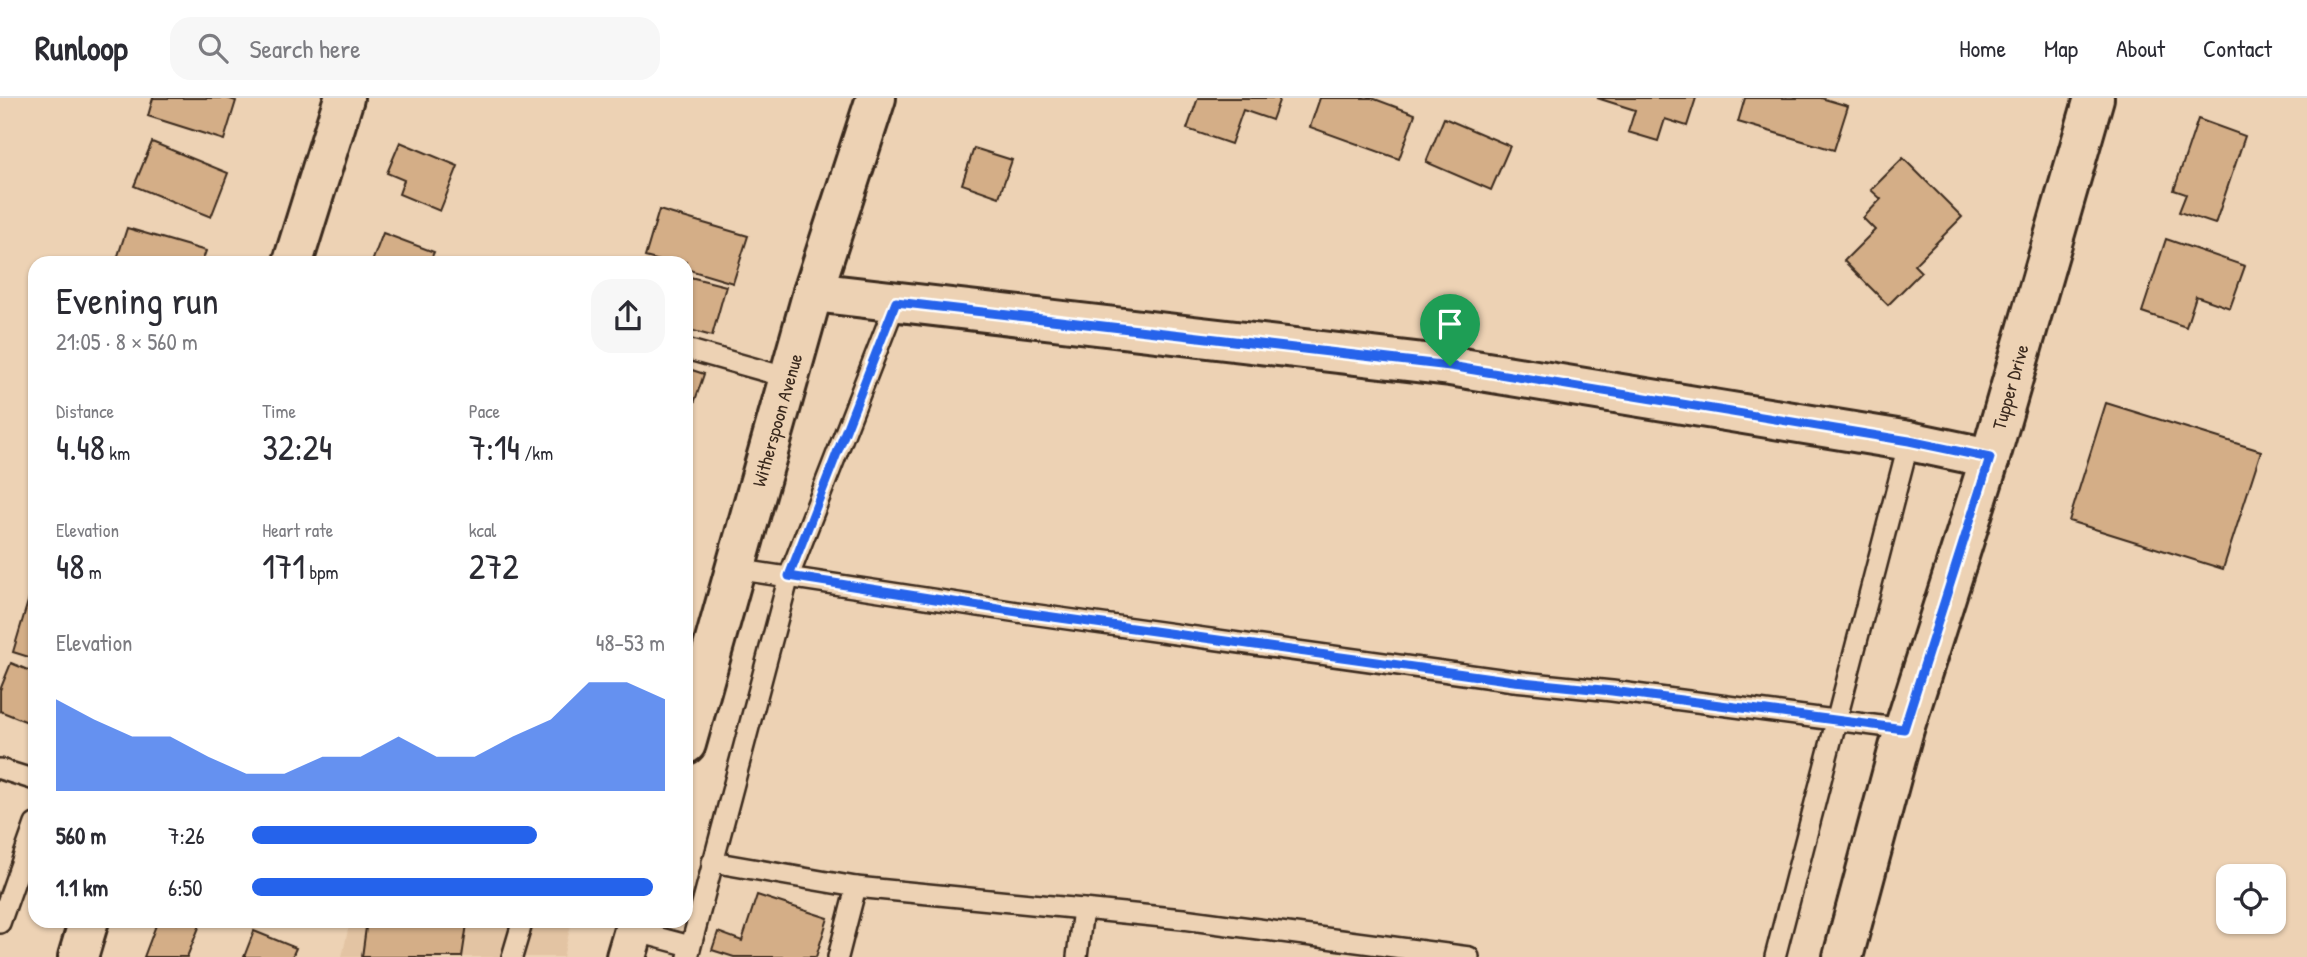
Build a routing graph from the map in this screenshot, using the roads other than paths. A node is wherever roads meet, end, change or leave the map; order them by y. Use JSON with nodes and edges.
{"nodes":[{"id":1,"x":344,"y":98,"type":"edge"},
{"id":2,"x":876,"y":98,"type":"edge"},
{"id":3,"x":2094,"y":98,"type":"edge"},
{"id":4,"x":295,"y":256,"type":"edge"},
{"id":5,"x":813,"y":292,"type":"junction"},
{"id":6,"x":896,"y":302,"type":"junction"},
{"id":7,"x":693,"y":351,"type":"edge"},
{"id":8,"x":789,"y":379,"type":"junction"},
{"id":9,"x":1909,"y":441,"type":"junction"},
{"id":10,"x":1990,"y":458,"type":"junction"},
{"id":11,"x":735,"y":569,"type":"junction"},
{"id":12,"x":789,"y":576,"type":"junction"},
{"id":13,"x":698,"y":657,"type":"edge"},
{"id":14,"x":693,"y":693,"type":"edge"},
{"id":15,"x":1837,"y":721,"type":"junction"},
{"id":16,"x":1904,"y":729,"type":"junction"},
{"id":17,"x":0,"y":769,"type":"edge"},
{"id":18,"x":28,"y":778,"type":"edge"},
{"id":19,"x":712,"y":862,"type":"junction"},
{"id":20,"x":27,"y":874,"type":"edge"},
{"id":21,"x":856,"y":887,"type":"junction"},
{"id":22,"x":1083,"y":909,"type":"junction"},
{"id":23,"x":0,"y":923,"type":"edge"},
{"id":24,"x":87,"y":928,"type":"edge"},
{"id":25,"x":521,"y":928,"type":"edge"},
{"id":26,"x":632,"y":936,"type":"edge"},
{"id":27,"x":1369,"y":950,"type":"edge"},
{"id":28,"x":689,"y":952,"type":"edge"},
{"id":29,"x":78,"y":957,"type":"edge"},
{"id":30,"x":512,"y":957,"type":"edge"},
{"id":31,"x":838,"y":957,"type":"edge"},
{"id":32,"x":1077,"y":957,"type":"edge"},
{"id":33,"x":1469,"y":957,"type":"edge"},
{"id":34,"x":1775,"y":957,"type":"edge"},
{"id":35,"x":1843,"y":957,"type":"edge"}],
"edges":[{"from":1,"to":4,"type":"street"},
{"from":2,"to":5,"type":"street","name":"Witherspoon Avenue"},
{"from":3,"to":10,"type":"street","name":"Tupper Drive"},
{"from":5,"to":6,"type":"street"},
{"from":5,"to":8,"type":"street","name":"Witherspoon Avenue"},
{"from":6,"to":9,"type":"street"},
{"from":6,"to":12,"type":"lane"},
{"from":7,"to":8,"type":"lane"},
{"from":8,"to":11,"type":"street","name":"Witherspoon Avenue"},
{"from":9,"to":10,"type":"street"},
{"from":9,"to":15,"type":"lane"},
{"from":10,"to":16,"type":"street","name":"Tupper Drive"},
{"from":11,"to":12,"type":"lane"},
{"from":11,"to":13,"type":"street","name":"Witherspoon Avenue"},
{"from":12,"to":15,"type":"lane"},
{"from":12,"to":19,"type":"lane"},
{"from":13,"to":14,"type":"street","name":"Witherspoon Avenue"},
{"from":15,"to":16,"type":"lane"},
{"from":15,"to":34,"type":"lane"},
{"from":16,"to":35,"type":"street","name":"Tupper Drive"},
{"from":17,"to":18,"type":"lane"},
{"from":19,"to":21,"type":"lane"},
{"from":19,"to":28,"type":"lane"},
{"from":20,"to":23,"type":"lane"},
{"from":21,"to":22,"type":"lane"},
{"from":21,"to":31,"type":"lane"},
{"from":22,"to":27,"type":"lane"},
{"from":22,"to":32,"type":"lane"},
{"from":24,"to":29,"type":"street"},
{"from":25,"to":30,"type":"lane"},
{"from":26,"to":28,"type":"lane"},
{"from":27,"to":33,"type":"lane"}]}
